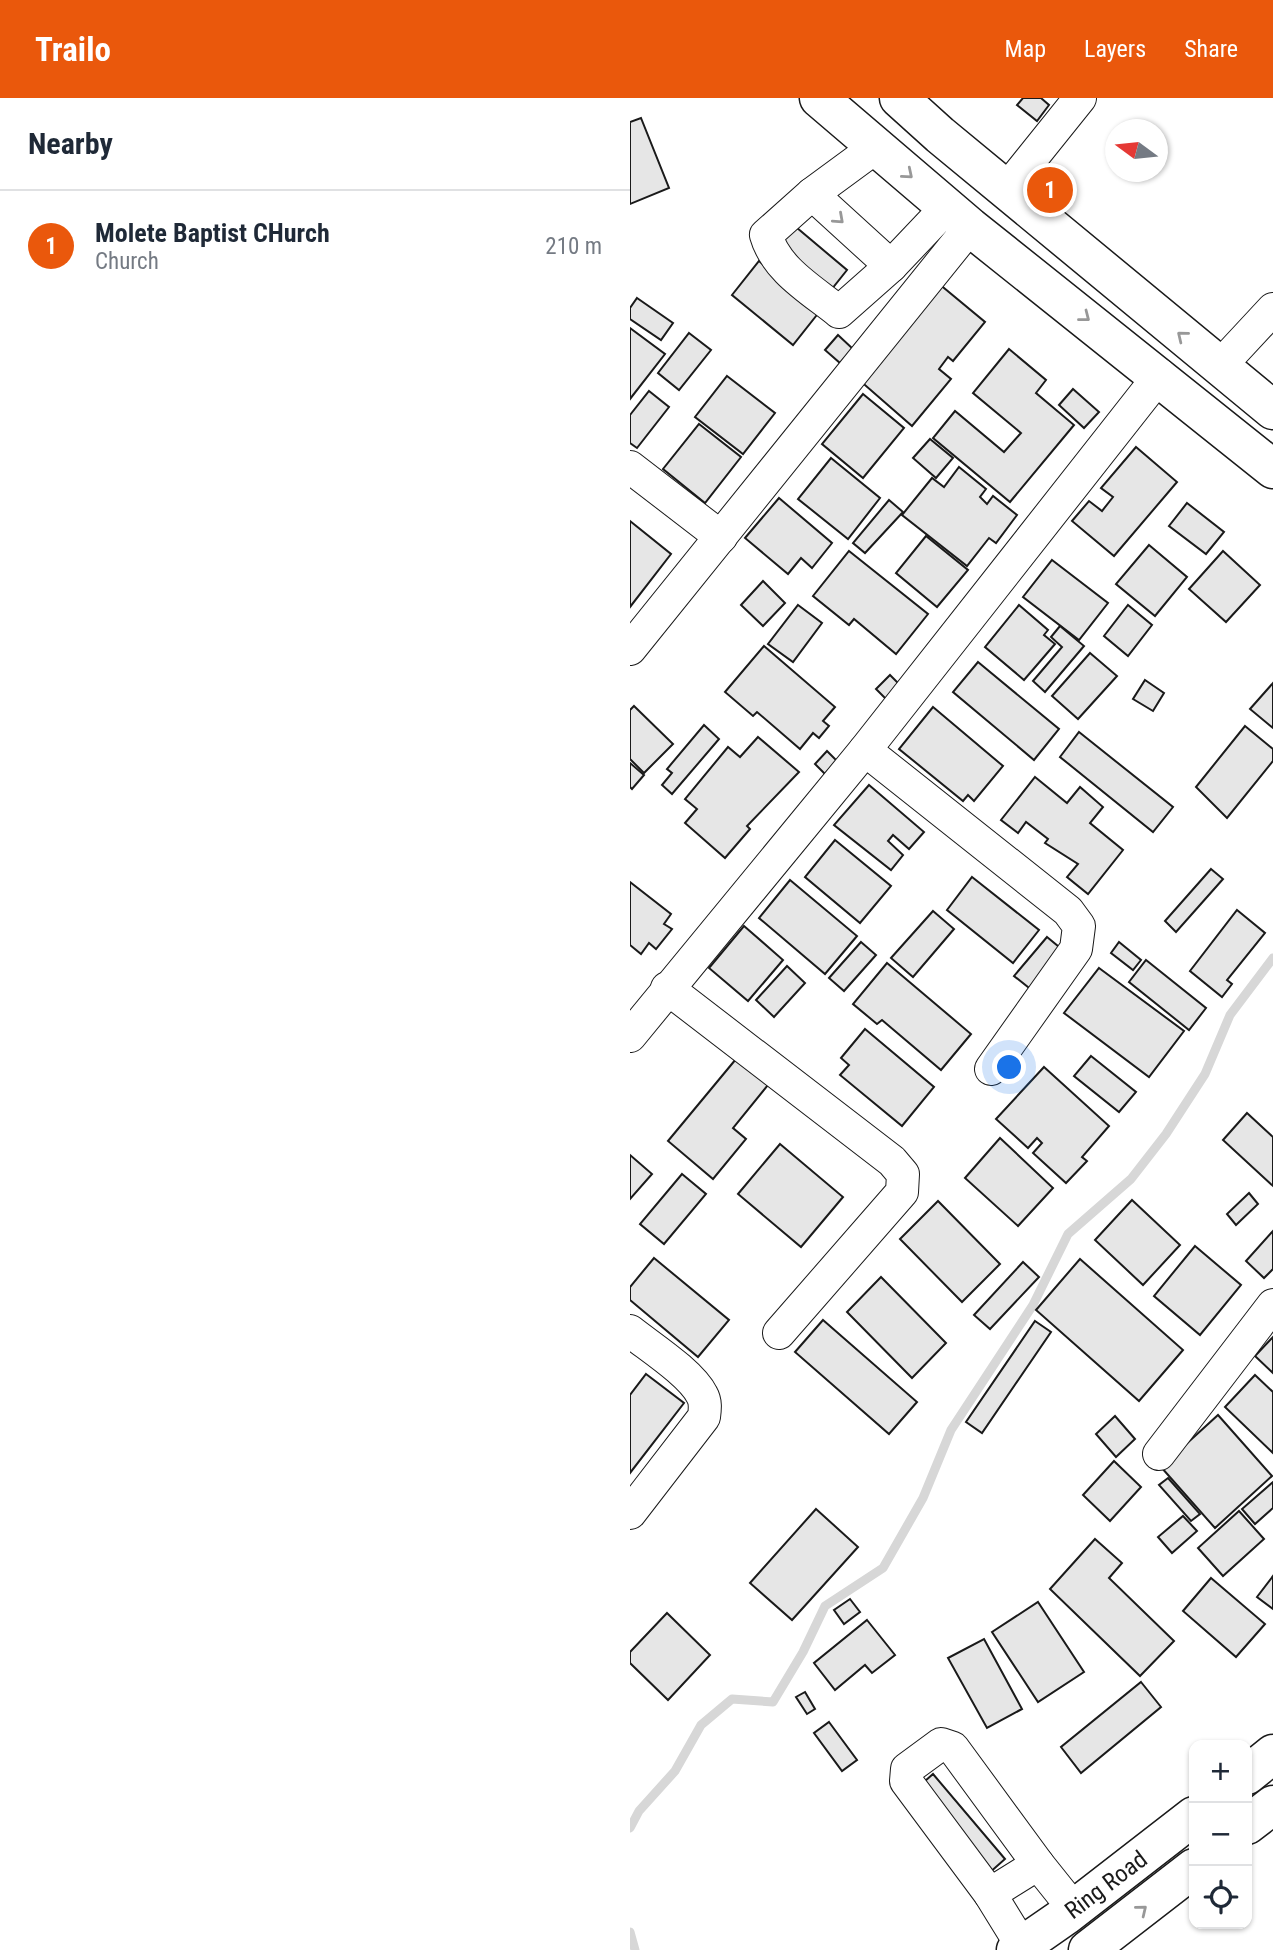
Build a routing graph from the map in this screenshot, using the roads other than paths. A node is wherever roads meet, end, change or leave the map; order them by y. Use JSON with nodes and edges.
{"nodes":[{"id":1,"x":819,"y":98,"type":"edge"},
{"id":2,"x":899,"y":98,"type":"edge"},
{"id":3,"x":1080,"y":98,"type":"edge"},
{"id":4,"x":876,"y":147,"type":"junction"},
{"id":5,"x":1007,"y":189,"type":"junction"},
{"id":6,"x":811,"y":194,"type":"junction"},
{"id":7,"x":959,"y":217,"type":"junction"},
{"id":8,"x":891,"y":267,"type":"junction"},
{"id":9,"x":1273,"y":309,"type":"edge"},
{"id":10,"x":1220,"y":366,"type":"junction"},
{"id":11,"x":1160,"y":375,"type":"junction"},
{"id":12,"x":1273,"y":410,"type":"edge"},
{"id":13,"x":630,"y":467,"type":"edge"},
{"id":14,"x":1273,"y":469,"type":"edge"},
{"id":15,"x":721,"y":537,"type":"junction"},
{"id":16,"x":630,"y":649,"type":"edge"},
{"id":17,"x":865,"y":750,"type":"junction"},
{"id":18,"x":667,"y":988,"type":"junction"},
{"id":19,"x":630,"y":1036,"type":"edge"},
{"id":20,"x":991,"y":1069,"type":"dead end"},
{"id":21,"x":1273,"y":1305,"type":"edge"},
{"id":22,"x":630,"y":1331,"type":"edge"},
{"id":23,"x":779,"y":1333,"type":"dead end"},
{"id":24,"x":1159,"y":1454,"type":"dead end"},
{"id":25,"x":630,"y":1513,"type":"edge"},
{"id":26,"x":1273,"y":1754,"type":"edge"},
{"id":27,"x":1252,"y":1771,"type":"edge"},
{"id":28,"x":1273,"y":1805,"type":"edge"},
{"id":29,"x":1189,"y":1820,"type":"edge"},
{"id":30,"x":1252,"y":1821,"type":"edge"},
{"id":31,"x":1038,"y":1864,"type":"junction"},
{"id":32,"x":1189,"y":1872,"type":"edge"},
{"id":33,"x":990,"y":1895,"type":"junction"},
{"id":34,"x":1074,"y":1909,"type":"junction"},
{"id":35,"x":1019,"y":1948,"type":"edge"},
{"id":36,"x":1088,"y":1950,"type":"edge"}],
"edges":[{"from":1,"to":4,"type":"main road"},
{"from":2,"to":5,"type":"main road"},
{"from":3,"to":5,"type":"street"},
{"from":4,"to":6,"type":"street"},
{"from":4,"to":7,"type":"main road","one_way":true},
{"from":10,"to":5,"type":"main road","one_way":true},
{"from":6,"to":8,"type":"street","one_way":true},
{"from":6,"to":8,"type":"street"},
{"from":7,"to":8,"type":"street"},
{"from":7,"to":11,"type":"main road","one_way":true},
{"from":7,"to":15,"type":"street"},
{"from":9,"to":10,"type":"street"},
{"from":10,"to":12,"type":"main road"},
{"from":11,"to":14,"type":"main road"},
{"from":11,"to":17,"type":"street"},
{"from":13,"to":15,"type":"street"},
{"from":15,"to":16,"type":"street"},
{"from":17,"to":18,"type":"street"},
{"from":17,"to":20,"type":"street"},
{"from":18,"to":19,"type":"street"},
{"from":18,"to":23,"type":"street"},
{"from":21,"to":24,"type":"street"},
{"from":22,"to":25,"type":"street"},
{"from":26,"to":27,"type":"main road"},
{"from":28,"to":30,"type":"main road"},
{"from":29,"to":34,"type":"main road","name":"Ring Road"},
{"from":31,"to":33,"type":"street"},
{"from":31,"to":33,"type":"street"},
{"from":31,"to":34,"type":"street"},
{"from":36,"to":32,"type":"main road","name":"Ring Road","one_way":true},
{"from":33,"to":35,"type":"street"},
{"from":34,"to":35,"type":"main road","name":"Ring Road"}]}
